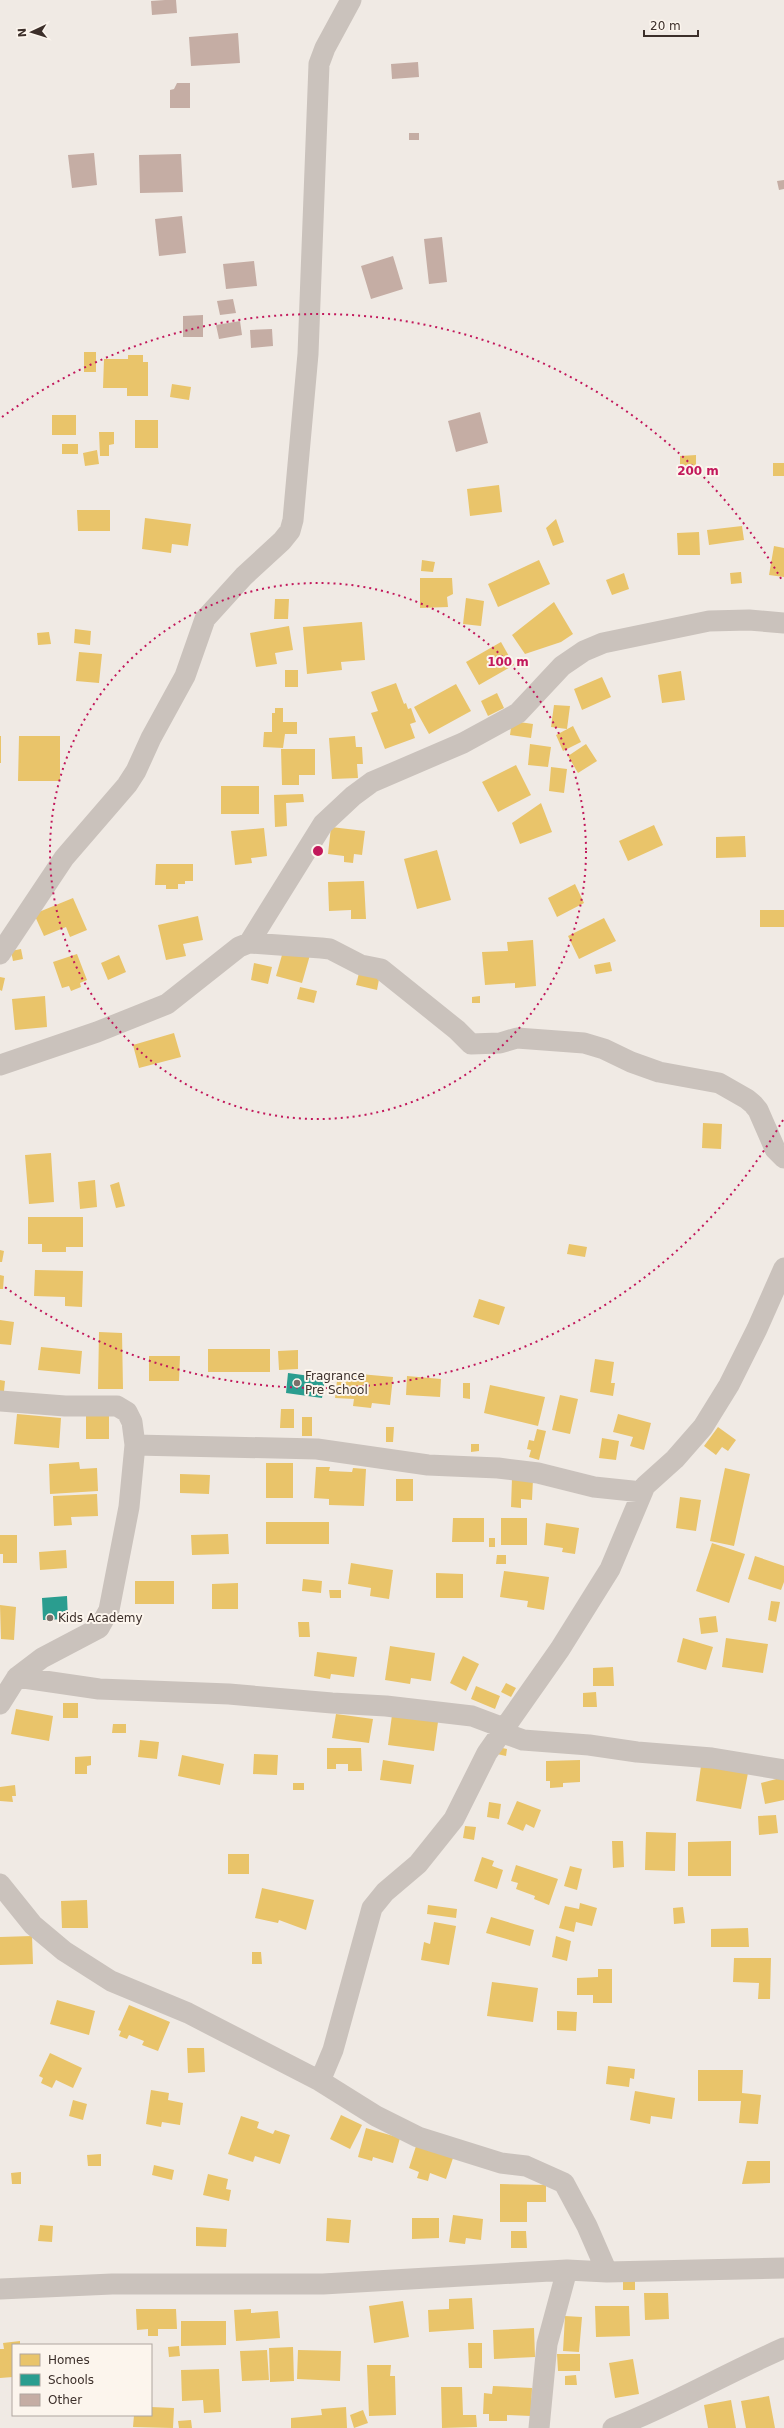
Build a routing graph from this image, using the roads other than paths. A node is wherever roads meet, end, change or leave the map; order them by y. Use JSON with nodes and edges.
{"nodes":[{"id":1,"x":351,"y":0,"type":"edge"},
{"id":2,"x":784,"y":623,"type":"edge"},
{"id":3,"x":249,"y":943,"type":"junction"},
{"id":4,"x":0,"y":954,"type":"edge"},
{"id":5,"x":0,"y":1065,"type":"edge"},
{"id":6,"x":784,"y":1158,"type":"edge"},
{"id":7,"x":784,"y":1268,"type":"edge"},
{"id":8,"x":0,"y":1401,"type":"edge"},
{"id":9,"x":135,"y":1444,"type":"junction"},
{"id":10,"x":642,"y":1492,"type":"junction"},
{"id":11,"x":17,"y":1677,"type":"junction"},
{"id":12,"x":0,"y":1704,"type":"edge"},
{"id":13,"x":504,"y":1728,"type":"junction"},
{"id":14,"x":784,"y":1770,"type":"edge"},
{"id":15,"x":0,"y":1884,"type":"edge"},
{"id":16,"x":320,"y":2081,"type":"junction"},
{"id":17,"x":784,"y":2268,"type":"edge"},
{"id":18,"x":567,"y":2270,"type":"junction"},
{"id":19,"x":607,"y":2272,"type":"junction"},
{"id":20,"x":0,"y":2289,"type":"edge"},
{"id":21,"x":784,"y":2348,"type":"edge"},
{"id":22,"x":539,"y":2428,"type":"edge"},
{"id":23,"x":612,"y":2428,"type":"edge"}],
"edges":[{"from":1,"to":4,"type":"street"},
{"from":2,"to":3,"type":"street"},
{"from":3,"to":5,"type":"street"},
{"from":3,"to":6,"type":"street"},
{"from":7,"to":10,"type":"street"},
{"from":8,"to":9,"type":"street"},
{"from":9,"to":10,"type":"street"},
{"from":9,"to":11,"type":"street"},
{"from":10,"to":13,"type":"street"},
{"from":11,"to":12,"type":"street"},
{"from":11,"to":13,"type":"street"},
{"from":13,"to":14,"type":"street"},
{"from":13,"to":16,"type":"street"},
{"from":15,"to":16,"type":"street"},
{"from":16,"to":19,"type":"street"},
{"from":17,"to":19,"type":"street"},
{"from":18,"to":19,"type":"street"},
{"from":18,"to":20,"type":"street"},
{"from":18,"to":22,"type":"street"},
{"from":21,"to":23,"type":"street"}]}
